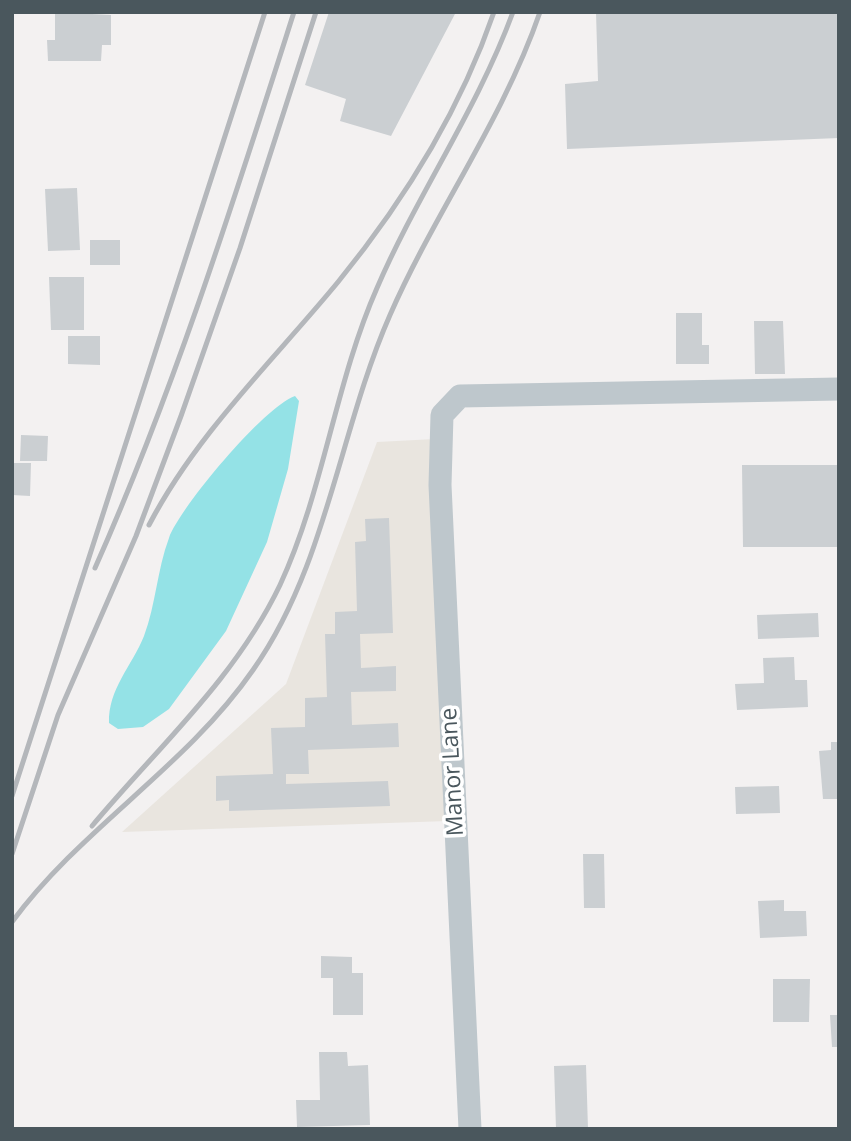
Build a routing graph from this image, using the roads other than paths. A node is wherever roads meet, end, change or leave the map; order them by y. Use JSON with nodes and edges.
{"nodes":[{"id":1,"x":839,"y":388,"type":"edge"},
{"id":2,"x":470,"y":1129,"type":"edge"}],
"edges":[{"from":1,"to":2,"type":"street","name":"Manor Lane"}]}
